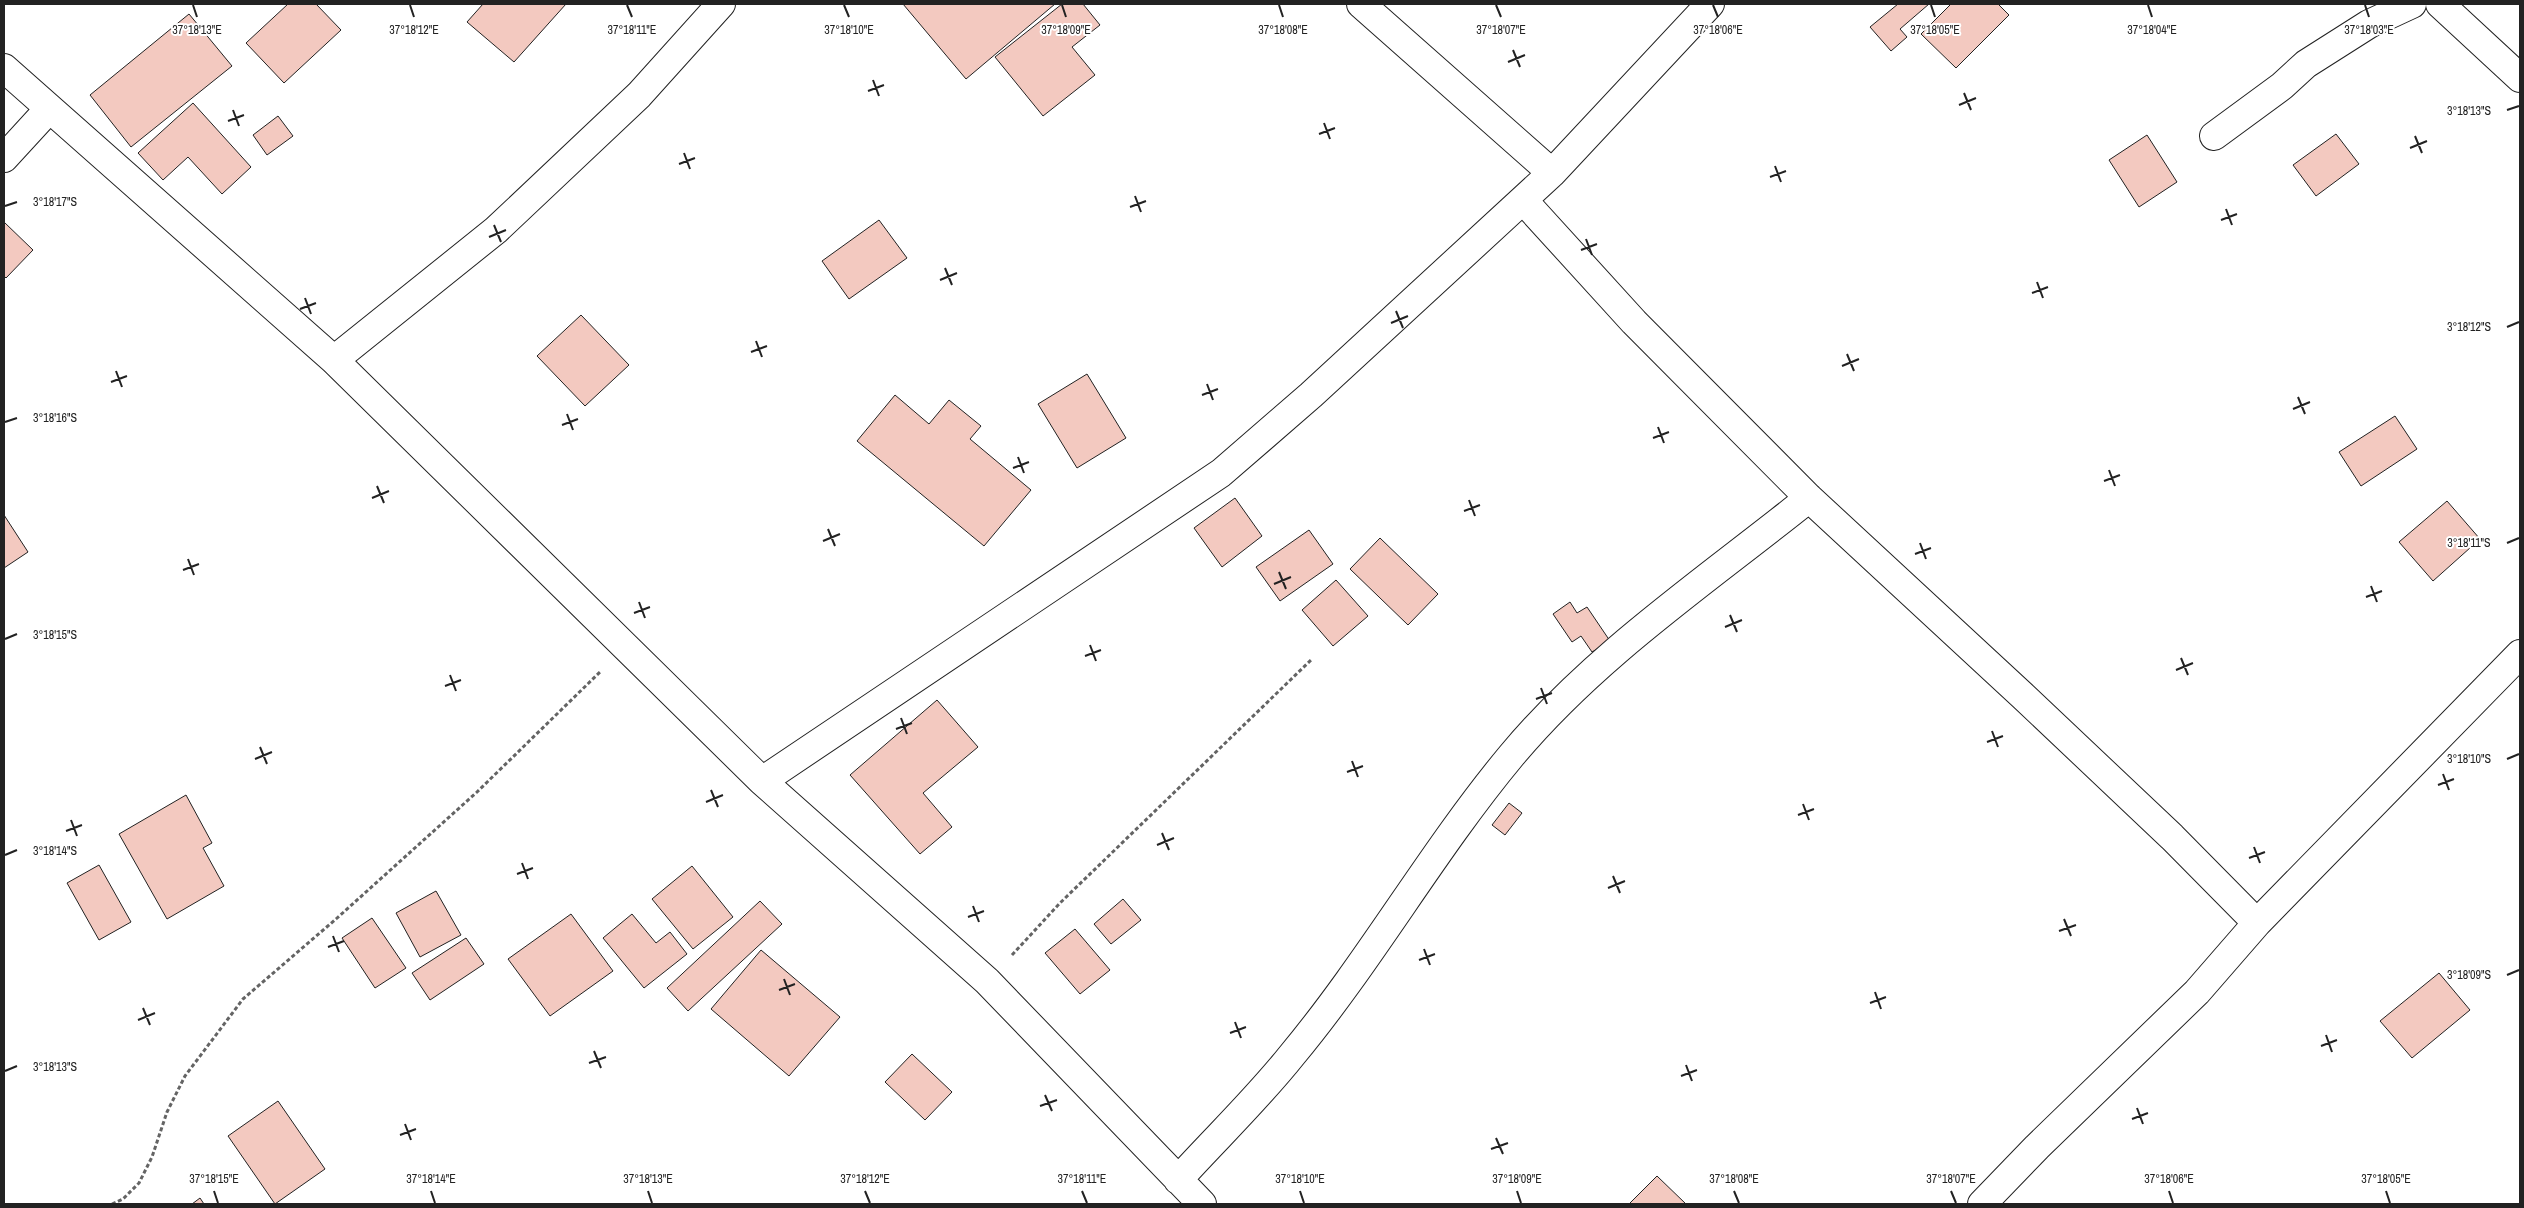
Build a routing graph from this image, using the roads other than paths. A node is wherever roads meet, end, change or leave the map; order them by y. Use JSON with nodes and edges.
{"nodes":[{"id":1,"x":721,"y":4,"type":"edge"},
{"id":2,"x":1361,"y":4,"type":"edge"},
{"id":3,"x":1710,"y":4,"type":"edge"},
{"id":4,"x":2412,"y":4,"type":"edge"},
{"id":5,"x":2440,"y":4,"type":"edge"},
{"id":6,"x":4,"y":68,"type":"edge"},
{"id":7,"x":2520,"y":78,"type":"edge"},
{"id":8,"x":49,"y":110,"type":"junction"},
{"id":9,"x":2214,"y":136,"type":"dead end"},
{"id":10,"x":4,"y":158,"type":"edge"},
{"id":11,"x":1552,"y":173,"type":"junction"},
{"id":12,"x":1523,"y":200,"type":"junction"},
{"id":13,"x":334,"y":360,"type":"junction"},
{"id":14,"x":1809,"y":498,"type":"junction"},
{"id":15,"x":2520,"y":654,"type":"edge"},
{"id":16,"x":762,"y":780,"type":"junction"},
{"id":17,"x":2257,"y":923,"type":"junction"},
{"id":18,"x":1178,"y":1180,"type":"junction"},
{"id":19,"x":1202,"y":1204,"type":"edge"},
{"id":20,"x":1982,"y":1204,"type":"edge"}],
"edges":[{"from":1,"to":13,"type":"street"},
{"from":2,"to":11,"type":"street"},
{"from":3,"to":11,"type":"street"},
{"from":4,"to":9,"type":"street"},
{"from":5,"to":7,"type":"street"},
{"from":6,"to":8,"type":"street"},
{"from":8,"to":10,"type":"street"},
{"from":8,"to":13,"type":"street"},
{"from":11,"to":12,"type":"street"},
{"from":12,"to":14,"type":"street"},
{"from":12,"to":16,"type":"street"},
{"from":13,"to":16,"type":"street"},
{"from":14,"to":17,"type":"street"},
{"from":14,"to":18,"type":"street"},
{"from":15,"to":17,"type":"street"},
{"from":16,"to":18,"type":"street"},
{"from":17,"to":20,"type":"street"},
{"from":18,"to":19,"type":"street"}]}
